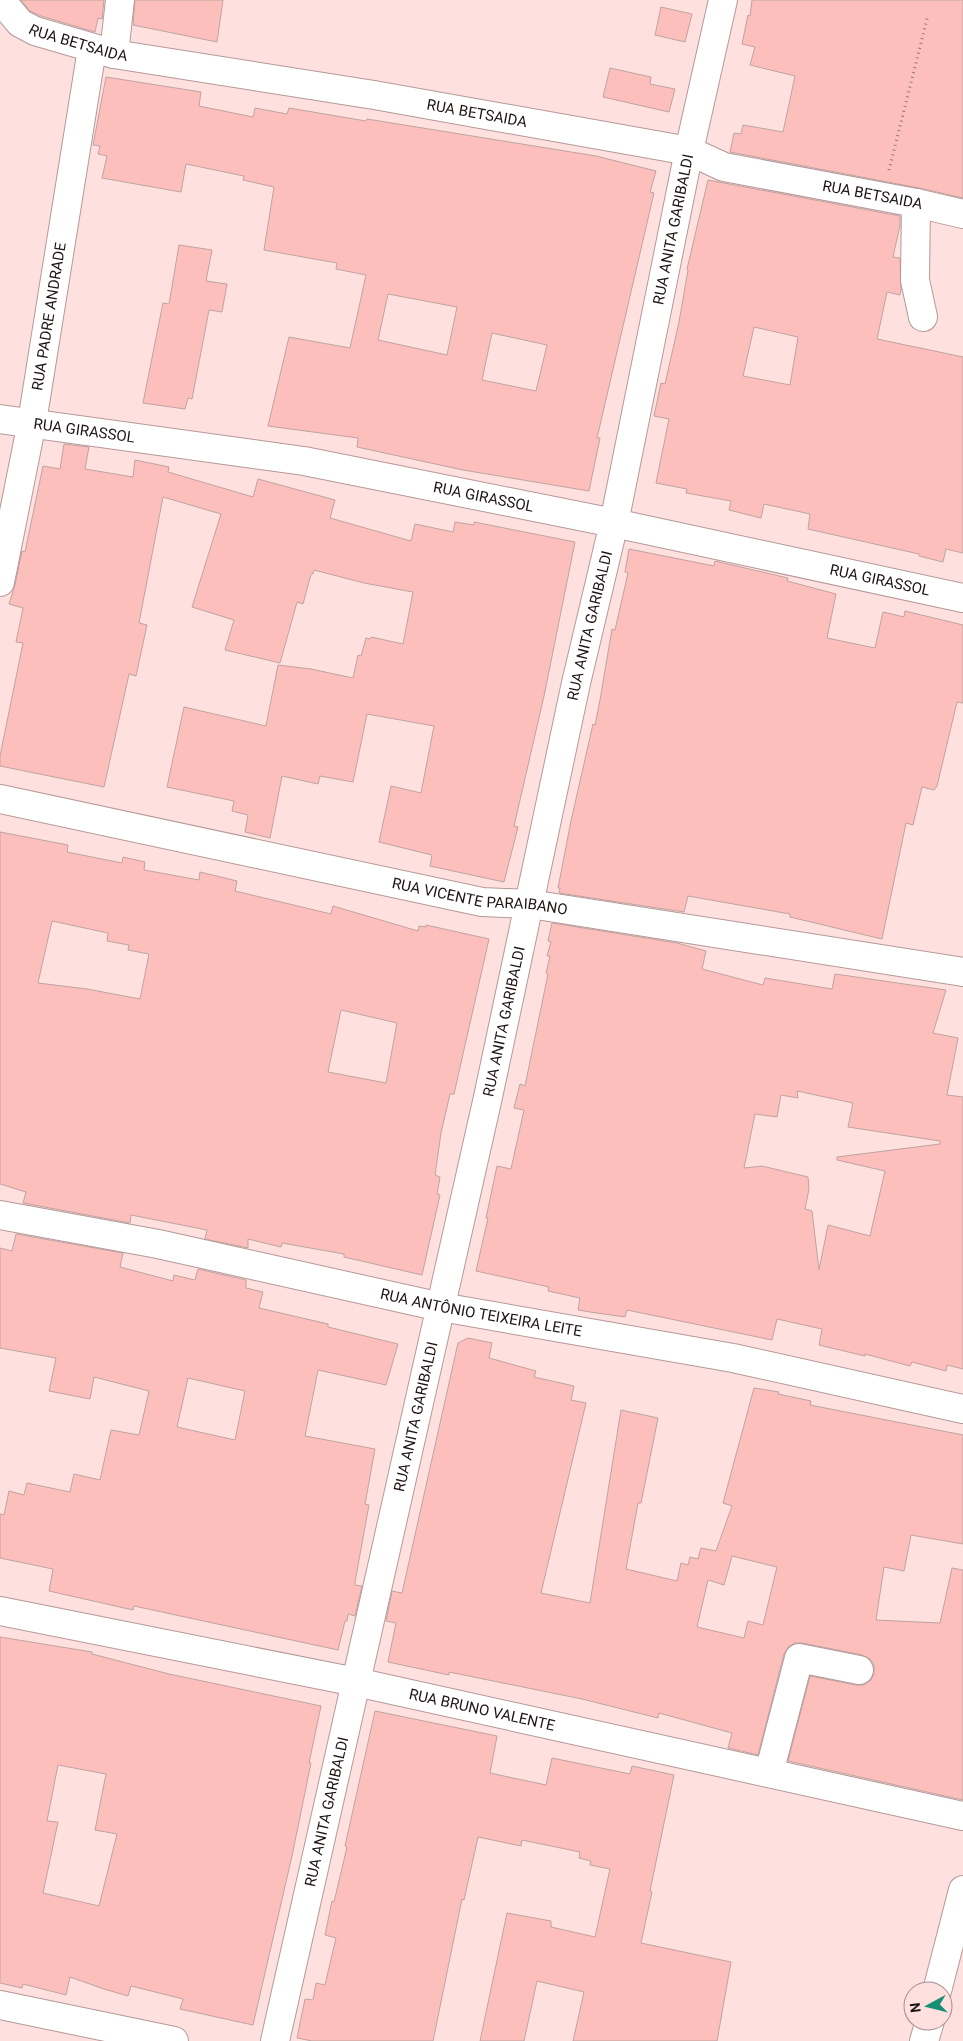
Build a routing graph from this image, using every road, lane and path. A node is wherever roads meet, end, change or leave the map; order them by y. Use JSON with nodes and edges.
{"nodes":[{"id":1,"x":120,"y":0,"type":"edge"},
{"id":2,"x":723,"y":0,"type":"edge"},
{"id":3,"x":0,"y":3,"type":"edge"},
{"id":4,"x":928,"y":15,"type":"dead end"},
{"id":5,"x":103,"y":51,"type":"junction"},
{"id":6,"x":689,"y":151,"type":"junction"},
{"id":7,"x":884,"y":196,"type":"junction"},
{"id":8,"x":916,"y":203,"type":"junction"},
{"id":9,"x":963,"y":214,"type":"edge"},
{"id":10,"x":923,"y":317,"type":"dead end"},
{"id":11,"x":0,"y":419,"type":"edge"},
{"id":12,"x":32,"y":422,"type":"junction"},
{"id":13,"x":614,"y":523,"type":"junction"},
{"id":14,"x":0,"y":582,"type":"edge"},
{"id":15,"x":963,"y":598,"type":"edge"},
{"id":16,"x":0,"y":799,"type":"edge"},
{"id":17,"x":530,"y":904,"type":"junction"},
{"id":18,"x":963,"y":972,"type":"edge"},
{"id":19,"x":0,"y":1215,"type":"edge"},
{"id":20,"x":441,"y":1307,"type":"junction"},
{"id":21,"x":963,"y":1409,"type":"edge"},
{"id":22,"x":0,"y":1611,"type":"edge"},
{"id":23,"x":859,"y":1670,"type":"dead end"},
{"id":24,"x":356,"y":1682,"type":"junction"},
{"id":25,"x":769,"y":1773,"type":"junction"},
{"id":26,"x":963,"y":1816,"type":"edge"},
{"id":27,"x":963,"y":1890,"type":"edge"},
{"id":28,"x":940,"y":1981,"type":"edge"},
{"id":29,"x":0,"y":2005,"type":"edge"},
{"id":30,"x":174,"y":2041,"type":"edge"},
{"id":31,"x":276,"y":2041,"type":"edge"}],
"edges":[{"from":1,"to":5,"type":"street","name":"RUA PADRE ANDRADE"},
{"from":2,"to":6,"type":"street","name":"RUA ANITA GARIBALDI"},
{"from":3,"to":5,"type":"street","name":"RUA BETSAIDA"},
{"from":4,"to":7,"type":"path"},
{"from":5,"to":6,"type":"street","name":"RUA BETSAIDA"},
{"from":5,"to":12,"type":"street","name":"RUA PADRE ANDRADE"},
{"from":6,"to":7,"type":"street","name":"RUA BETSAIDA"},
{"from":6,"to":13,"type":"street","name":"RUA ANITA GARIBALDI"},
{"from":7,"to":8,"type":"street","name":"RUA BETSAIDA"},
{"from":8,"to":9,"type":"street","name":"RUA BETSAIDA"},
{"from":8,"to":10,"type":"street"},
{"from":11,"to":12,"type":"street","name":"RUA GIRASSOL"},
{"from":12,"to":13,"type":"street","name":"RUA GIRASSOL"},
{"from":12,"to":14,"type":"street","name":"RUA PADRE ANDRADE"},
{"from":13,"to":15,"type":"street","name":"RUA GIRASSOL"},
{"from":13,"to":17,"type":"street","name":"RUA ANITA GARIBALDI"},
{"from":16,"to":17,"type":"street","name":"RUA VICENTE PARAIBANO"},
{"from":17,"to":18,"type":"street","name":"RUA VICENTE PARAIBANO"},
{"from":17,"to":20,"type":"street","name":"RUA ANITA GARIBALDI"},
{"from":19,"to":20,"type":"street","name":"RUA ANTÔNIO TEIXEIRA LEITE"},
{"from":20,"to":21,"type":"street","name":"RUA ANTÔNIO TEIXEIRA LEITE"},
{"from":20,"to":24,"type":"street","name":"RUA ANITA GARIBALDI"},
{"from":22,"to":24,"type":"street","name":"RUA BRUNO VALENTE"},
{"from":23,"to":25,"type":"street"},
{"from":24,"to":25,"type":"street","name":"RUA BRUNO VALENTE"},
{"from":24,"to":31,"type":"street","name":"RUA ANITA GARIBALDI"},
{"from":25,"to":26,"type":"street","name":"RUA BRUNO VALENTE"},
{"from":27,"to":28,"type":"street"},
{"from":29,"to":30,"type":"street"}]}
